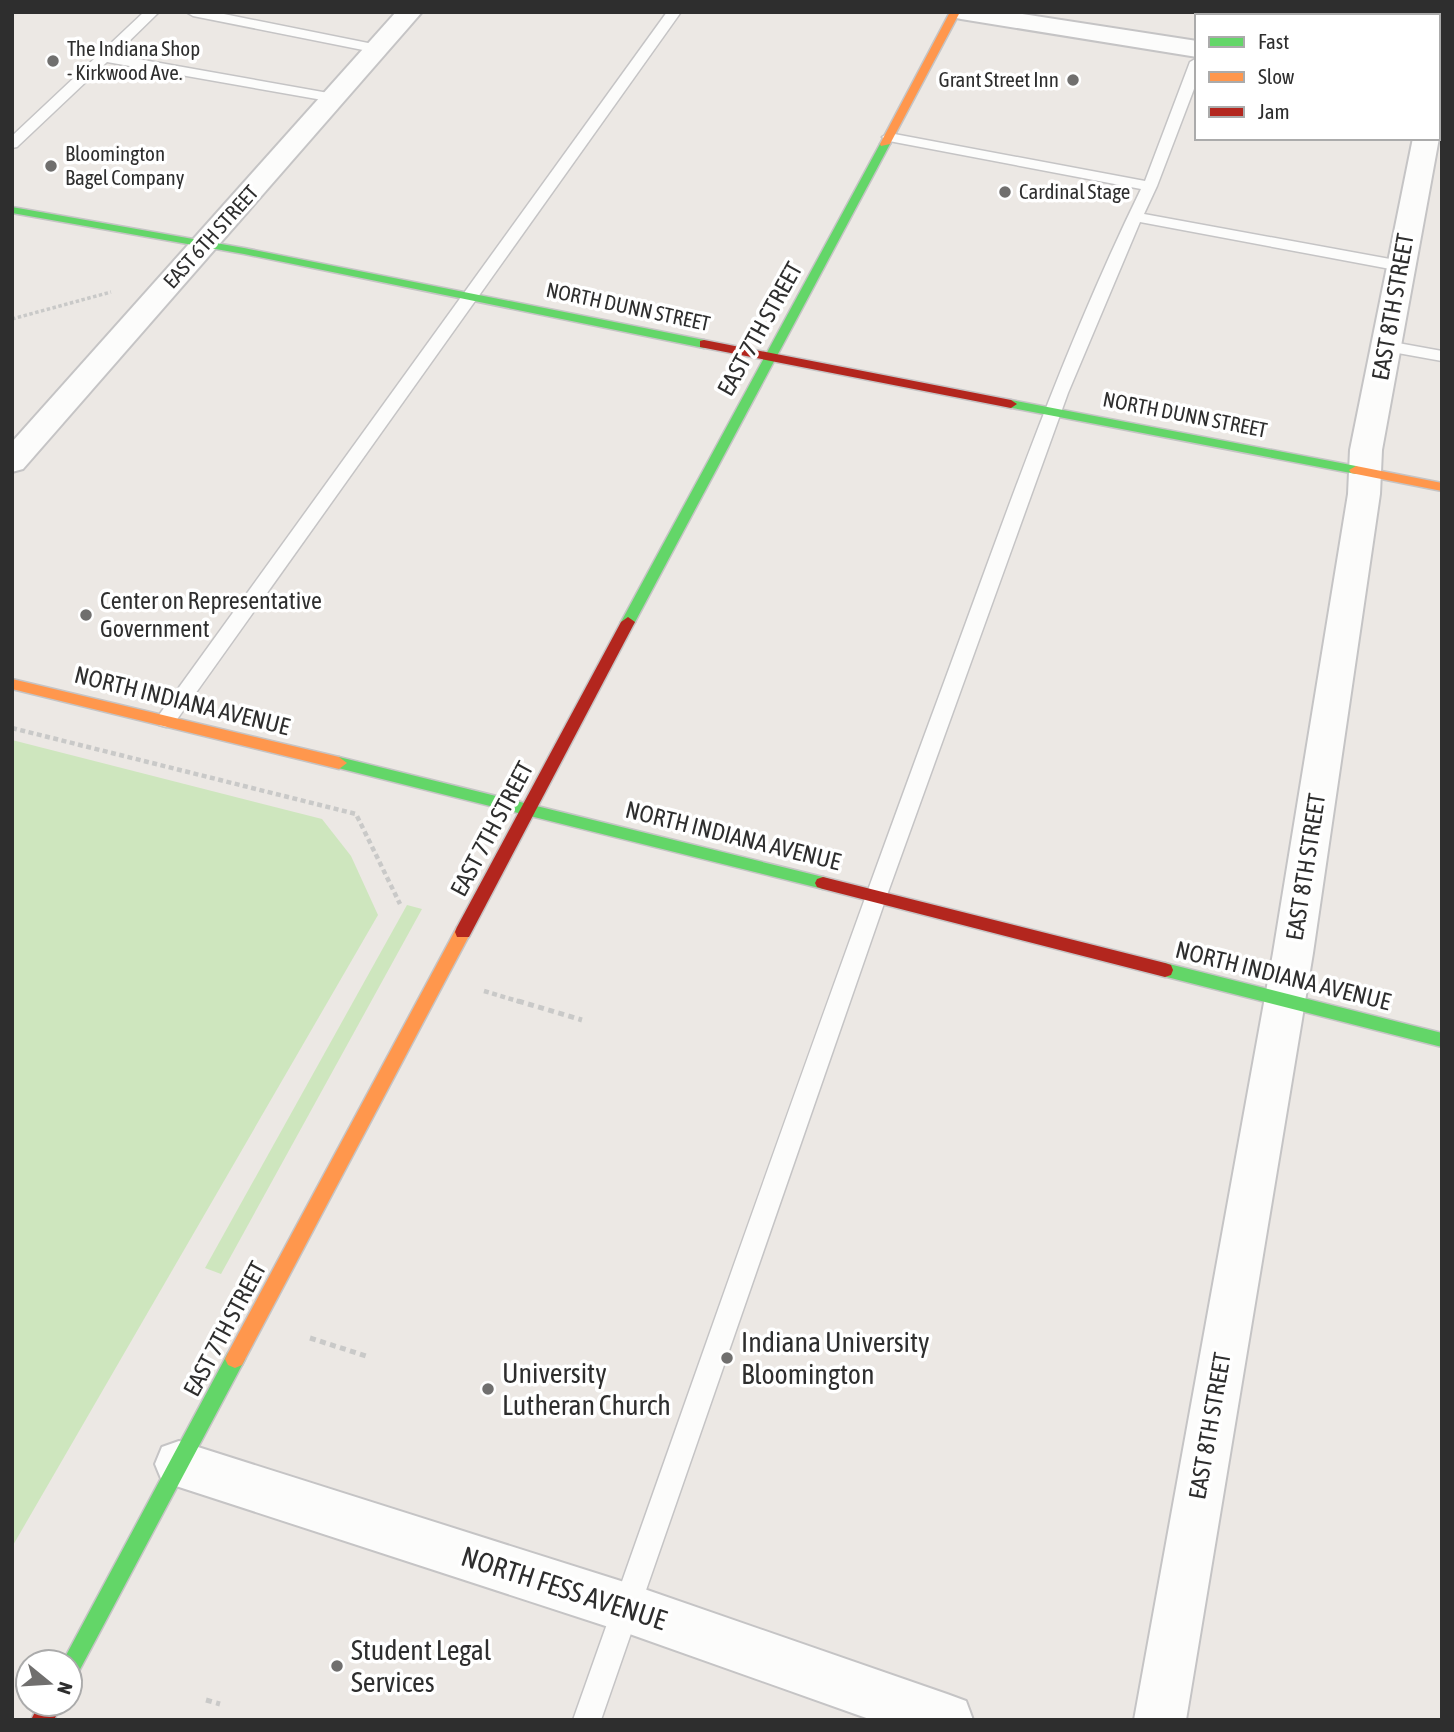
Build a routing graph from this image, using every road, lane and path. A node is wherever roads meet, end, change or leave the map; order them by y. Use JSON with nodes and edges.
{"nodes":[{"id":1,"x":152,"y":12,"type":"edge"},
{"id":2,"x":194,"y":12,"type":"edge"},
{"id":3,"x":410,"y":12,"type":"edge"},
{"id":4,"x":674,"y":12,"type":"edge"},
{"id":5,"x":955,"y":12,"type":"edge"},
{"id":6,"x":961,"y":12,"type":"edge"},
{"id":7,"x":378,"y":48,"type":"junction"},
{"id":8,"x":1195,"y":49,"type":"edge"},
{"id":9,"x":104,"y":57,"type":"junction"},
{"id":10,"x":1195,"y":67,"type":"edge"},
{"id":11,"x":334,"y":98,"type":"junction"},
{"id":12,"x":889,"y":137,"type":"junction"},
{"id":13,"x":1426,"y":140,"type":"edge"},
{"id":14,"x":12,"y":144,"type":"edge"},
{"id":15,"x":1150,"y":186,"type":"junction"},
{"id":16,"x":12,"y":210,"type":"edge"},
{"id":17,"x":1136,"y":217,"type":"junction"},
{"id":18,"x":1426,"y":217,"type":"edge"},
{"id":19,"x":205,"y":244,"type":"junction"},
{"id":20,"x":1401,"y":266,"type":"junction"},
{"id":21,"x":116,"y":290,"type":"dead end"},
{"id":22,"x":470,"y":296,"type":"junction"},
{"id":23,"x":12,"y":319,"type":"edge"},
{"id":24,"x":1387,"y":346,"type":"junction"},
{"id":25,"x":1442,"y":356,"type":"edge"},
{"id":26,"x":771,"y":357,"type":"junction"},
{"id":27,"x":1056,"y":411,"type":"junction"},
{"id":28,"x":12,"y":462,"type":"edge"},
{"id":29,"x":1367,"y":473,"type":"junction"},
{"id":30,"x":1442,"y":487,"type":"edge"},
{"id":31,"x":12,"y":684,"type":"edge"},
{"id":32,"x":166,"y":720,"type":"junction"},
{"id":33,"x":12,"y":728,"type":"edge"},
{"id":34,"x":528,"y":808,"type":"junction"},
{"id":35,"x":876,"y":895,"type":"junction"},
{"id":36,"x":400,"y":904,"type":"dead end"},
{"id":37,"x":484,"y":991,"type":"dead end"},
{"id":38,"x":1283,"y":999,"type":"junction"},
{"id":39,"x":582,"y":1020,"type":"dead end"},
{"id":40,"x":1442,"y":1040,"type":"edge"},
{"id":41,"x":310,"y":1339,"type":"dead end"},
{"id":42,"x":369,"y":1357,"type":"dead end"},
{"id":43,"x":179,"y":1464,"type":"junction"},
{"id":44,"x":624,"y":1607,"type":"junction"},
{"id":45,"x":81,"y":1648,"type":"edge"},
{"id":46,"x":206,"y":1700,"type":"dead end"},
{"id":47,"x":220,"y":1704,"type":"dead end"},
{"id":48,"x":587,"y":1720,"type":"edge"},
{"id":49,"x":947,"y":1720,"type":"edge"},
{"id":50,"x":1160,"y":1720,"type":"edge"}],
"edges":[{"from":1,"to":9,"type":"lane"},
{"from":2,"to":7,"type":"lane"},
{"from":3,"to":7,"type":"street","name":"EAST 6TH STREET"},
{"from":4,"to":22,"type":"lane"},
{"from":5,"to":12,"type":"street","name":"EAST 7TH STREET"},
{"from":6,"to":8,"type":"street"},
{"from":7,"to":11,"type":"street","name":"EAST 6TH STREET"},
{"from":9,"to":11,"type":"lane"},
{"from":9,"to":14,"type":"lane"},
{"from":10,"to":15,"type":"lane"},
{"from":11,"to":19,"type":"street","name":"EAST 6TH STREET"},
{"from":12,"to":15,"type":"lane"},
{"from":12,"to":26,"type":"street","name":"EAST 7TH STREET"},
{"from":13,"to":18,"type":"street","name":"EAST 8TH STREET"},
{"from":15,"to":17,"type":"lane"},
{"from":16,"to":19,"type":"street","name":"NORTH DUNN STREET"},
{"from":17,"to":20,"type":"lane"},
{"from":17,"to":27,"type":"lane"},
{"from":18,"to":20,"type":"street","name":"EAST 8TH STREET"},
{"from":19,"to":22,"type":"street","name":"NORTH DUNN STREET"},
{"from":19,"to":28,"type":"street","name":"EAST 6TH STREET"},
{"from":20,"to":24,"type":"street","name":"EAST 8TH STREET"},
{"from":21,"to":23,"type":"path"},
{"from":22,"to":26,"type":"street","name":"NORTH DUNN STREET"},
{"from":22,"to":32,"type":"lane"},
{"from":24,"to":25,"type":"lane"},
{"from":24,"to":29,"type":"street","name":"EAST 8TH STREET"},
{"from":26,"to":27,"type":"street","name":"NORTH DUNN STREET"},
{"from":26,"to":34,"type":"street","name":"EAST 7TH STREET"},
{"from":27,"to":29,"type":"street","name":"NORTH DUNN STREET"},
{"from":27,"to":35,"type":"lane"},
{"from":29,"to":30,"type":"street","name":"NORTH DUNN STREET"},
{"from":29,"to":38,"type":"street","name":"EAST 8TH STREET"},
{"from":31,"to":32,"type":"street","name":"NORTH INDIANA AVENUE"},
{"from":32,"to":34,"type":"street","name":"NORTH INDIANA AVENUE"},
{"from":33,"to":36,"type":"path"},
{"from":34,"to":35,"type":"street","name":"NORTH INDIANA AVENUE"},
{"from":34,"to":43,"type":"street","name":"EAST 7TH STREET"},
{"from":35,"to":38,"type":"street","name":"NORTH INDIANA AVENUE"},
{"from":35,"to":44,"type":"lane"},
{"from":37,"to":39,"type":"path"},
{"from":38,"to":40,"type":"street","name":"NORTH INDIANA AVENUE"},
{"from":38,"to":50,"type":"street","name":"EAST 8TH STREET"},
{"from":41,"to":42,"type":"path"},
{"from":43,"to":44,"type":"street","name":"NORTH FESS AVENUE"},
{"from":43,"to":45,"type":"street","name":"EAST 7TH STREET"},
{"from":44,"to":48,"type":"lane"},
{"from":44,"to":49,"type":"street","name":"NORTH FESS AVENUE"},
{"from":46,"to":47,"type":"path"}]}
